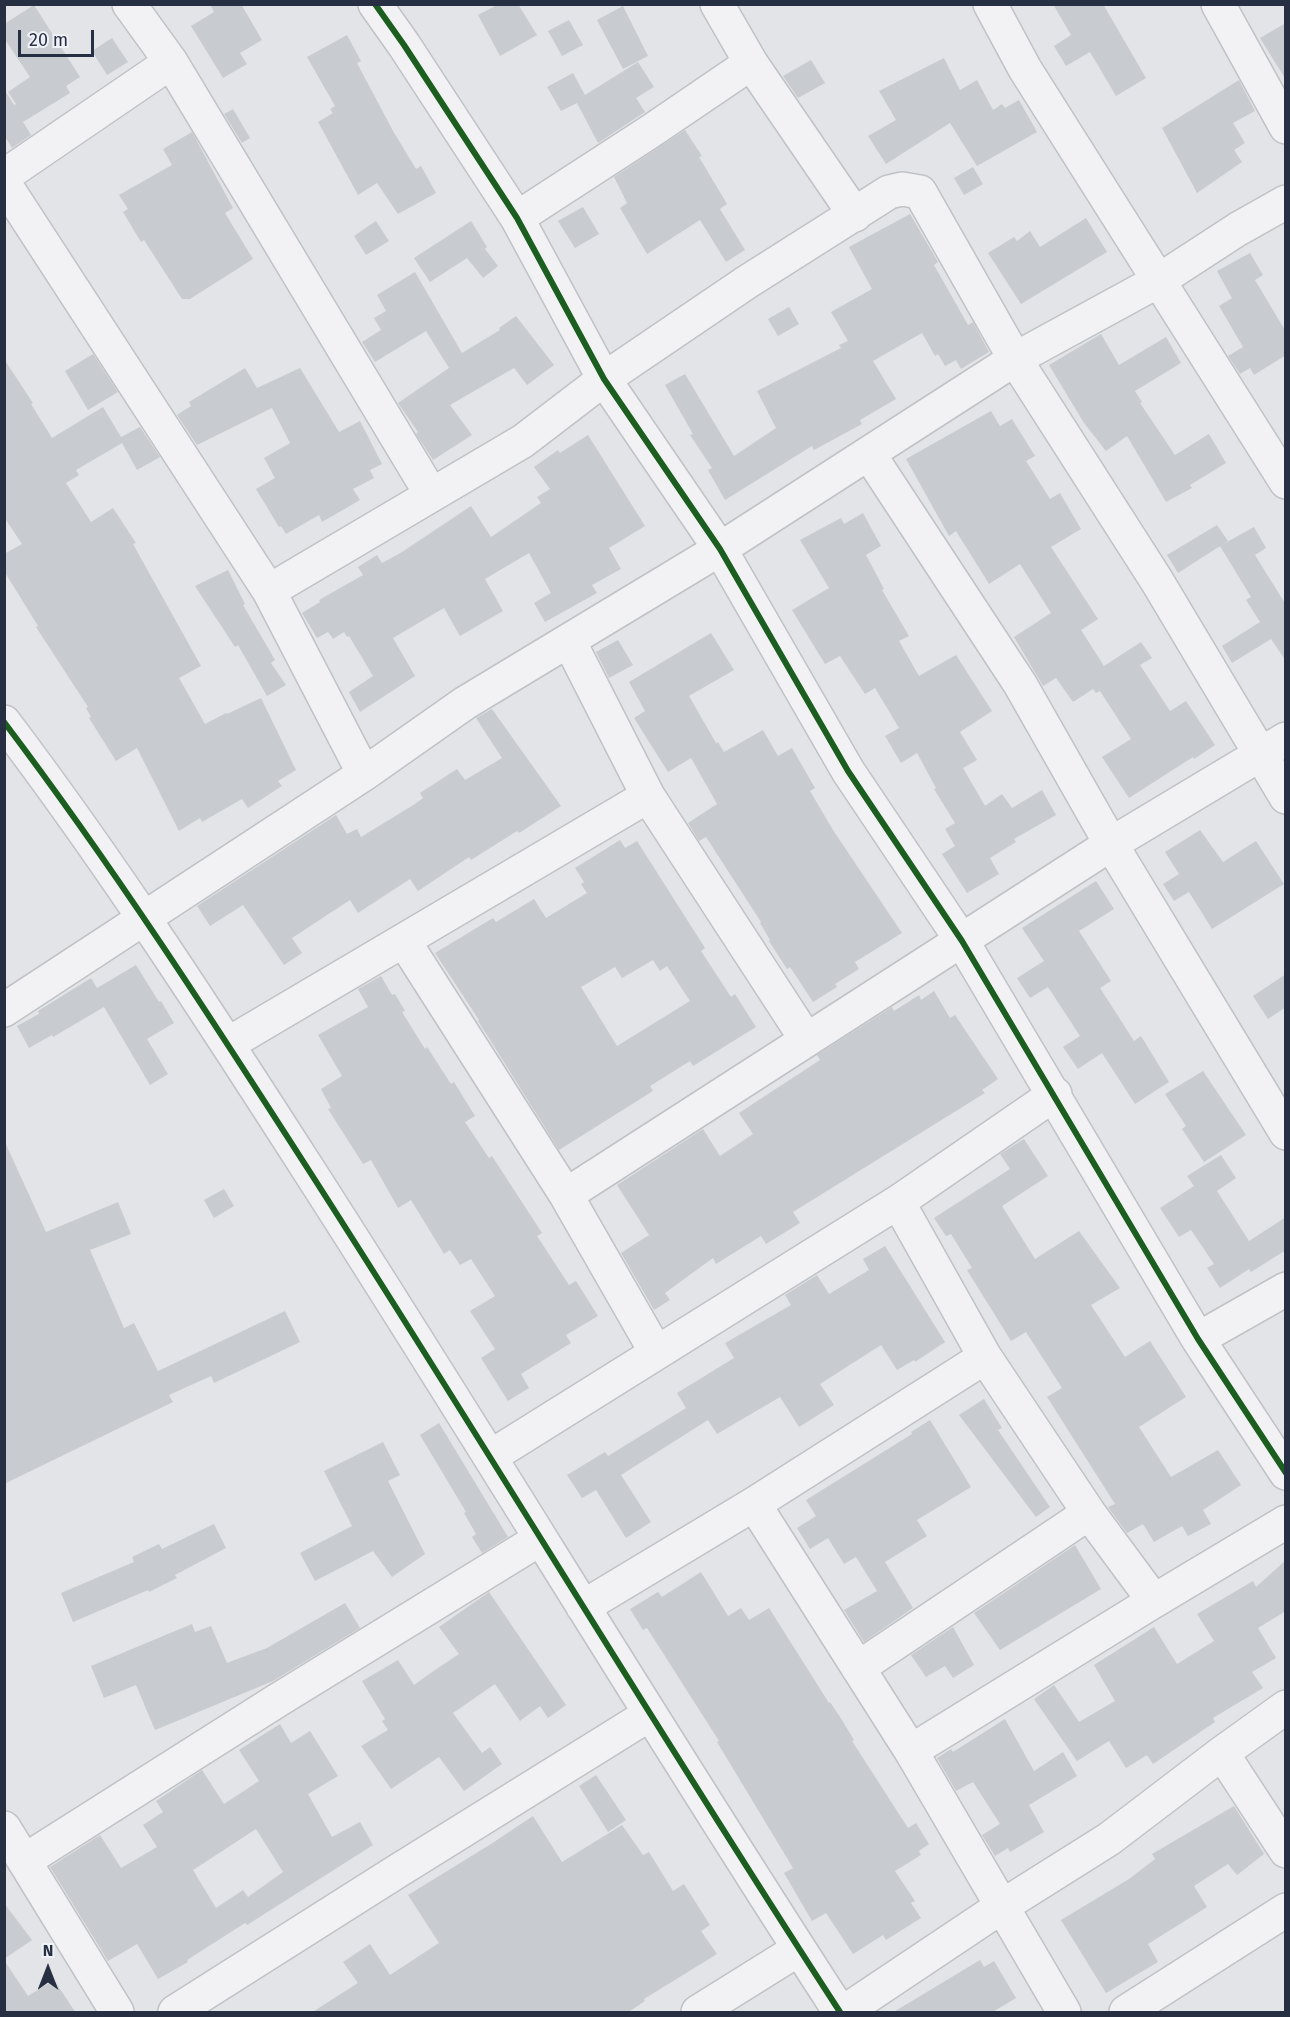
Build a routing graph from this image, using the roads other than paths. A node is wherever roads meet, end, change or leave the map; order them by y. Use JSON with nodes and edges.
{"nodes":[{"id":1,"x":375,"y":4,"type":"edge"},
{"id":2,"x":717,"y":4,"type":"edge"},
{"id":3,"x":990,"y":4,"type":"edge"},
{"id":4,"x":1218,"y":4,"type":"edge"},
{"id":5,"x":132,"y":6,"type":"edge"},
{"id":6,"x":171,"y":62,"type":"junction"},
{"id":7,"x":751,"y":63,"type":"junction"},
{"id":8,"x":1286,"y":127,"type":"edge"},
{"id":9,"x":4,"y":176,"type":"edge"},
{"id":10,"x":4,"y":183,"type":"edge"},
{"id":11,"x":1286,"y":202,"type":"edge"},
{"id":12,"x":855,"y":215,"type":"junction"},
{"id":13,"x":517,"y":218,"type":"junction"},
{"id":14,"x":1158,"y":281,"type":"junction"},
{"id":15,"x":1015,"y":359,"type":"junction"},
{"id":16,"x":604,"y":379,"type":"junction"},
{"id":17,"x":869,"y":454,"type":"junction"},
{"id":18,"x":1286,"y":482,"type":"edge"},
{"id":19,"x":431,"y":494,"type":"junction"},
{"id":20,"x":720,"y":549,"type":"junction"},
{"id":21,"x":269,"y":591,"type":"junction"},
{"id":22,"x":569,"y":641,"type":"junction"},
{"id":23,"x":4,"y":722,"type":"edge"},
{"id":24,"x":1273,"y":747,"type":"edge"},
{"id":25,"x":364,"y":774,"type":"junction"},
{"id":26,"x":648,"y":796,"type":"junction"},
{"id":27,"x":1286,"y":797,"type":"edge"},
{"id":28,"x":1110,"y":844,"type":"junction"},
{"id":29,"x":145,"y":919,"type":"junction"},
{"id":30,"x":404,"y":941,"type":"junction"},
{"id":31,"x":962,"y":941,"type":"junction"},
{"id":32,"x":4,"y":1010,"type":"edge"},
{"id":33,"x":806,"y":1039,"type":"junction"},
{"id":34,"x":228,"y":1044,"type":"junction"},
{"id":35,"x":1054,"y":1094,"type":"junction"},
{"id":36,"x":1286,"y":1133,"type":"edge"},
{"id":37,"x":566,"y":1195,"type":"junction"},
{"id":38,"x":898,"y":1202,"type":"junction"},
{"id":39,"x":1286,"y":1289,"type":"edge"},
{"id":40,"x":1198,"y":1339,"type":"junction"},
{"id":41,"x":656,"y":1352,"type":"junction"},
{"id":42,"x":985,"y":1357,"type":"junction"},
{"id":43,"x":490,"y":1456,"type":"junction"},
{"id":44,"x":1286,"y":1473,"type":"edge"},
{"id":45,"x":754,"y":1504,"type":"junction"},
{"id":46,"x":1089,"y":1513,"type":"junction"},
{"id":47,"x":1286,"y":1522,"type":"edge"},
{"id":48,"x":540,"y":1539,"type":"junction"},
{"id":49,"x":1154,"y":1600,"type":"junction"},
{"id":50,"x":582,"y":1607,"type":"junction"},
{"id":51,"x":858,"y":1668,"type":"junction"},
{"id":52,"x":1286,"y":1707,"type":"edge"},
{"id":53,"x":650,"y":1714,"type":"junction"},
{"id":54,"x":911,"y":1751,"type":"junction"},
{"id":55,"x":1222,"y":1753,"type":"junction"},
{"id":56,"x":4,"y":1828,"type":"edge"},
{"id":57,"x":1282,"y":1837,"type":"edge"},
{"id":58,"x":24,"y":1861,"type":"junction"},
{"id":59,"x":1001,"y":1907,"type":"junction"},
{"id":60,"x":1286,"y":1910,"type":"edge"},
{"id":61,"x":799,"y":1949,"type":"junction"},
{"id":62,"x":117,"y":2013,"type":"edge"},
{"id":63,"x":176,"y":2013,"type":"edge"},
{"id":64,"x":698,"y":2013,"type":"edge"},
{"id":65,"x":842,"y":2013,"type":"edge"},
{"id":66,"x":1065,"y":2013,"type":"edge"},
{"id":67,"x":1126,"y":2013,"type":"edge"}],
"edges":[{"from":1,"to":13,"type":"street"},
{"from":2,"to":7,"type":"street"},
{"from":3,"to":14,"type":"street"},
{"from":4,"to":8,"type":"street"},
{"from":5,"to":6,"type":"street"},
{"from":6,"to":9,"type":"street"},
{"from":6,"to":19,"type":"street"},
{"from":7,"to":12,"type":"street"},
{"from":7,"to":13,"type":"street"},
{"from":10,"to":21,"type":"street"},
{"from":11,"to":14,"type":"street"},
{"from":12,"to":15,"type":"street"},
{"from":12,"to":16,"type":"street"},
{"from":13,"to":16,"type":"street"},
{"from":14,"to":15,"type":"street"},
{"from":14,"to":18,"type":"street"},
{"from":15,"to":17,"type":"street"},
{"from":15,"to":24,"type":"street"},
{"from":16,"to":19,"type":"street"},
{"from":16,"to":20,"type":"street"},
{"from":17,"to":20,"type":"street"},
{"from":17,"to":28,"type":"street"},
{"from":19,"to":21,"type":"street"},
{"from":20,"to":22,"type":"street"},
{"from":20,"to":31,"type":"street"},
{"from":21,"to":25,"type":"street"},
{"from":22,"to":25,"type":"street"},
{"from":22,"to":26,"type":"street"},
{"from":23,"to":29,"type":"street"},
{"from":24,"to":27,"type":"street"},
{"from":24,"to":28,"type":"street"},
{"from":25,"to":29,"type":"street"},
{"from":26,"to":30,"type":"street"},
{"from":26,"to":33,"type":"street"},
{"from":28,"to":31,"type":"street"},
{"from":28,"to":36,"type":"street"},
{"from":29,"to":32,"type":"street"},
{"from":29,"to":34,"type":"street"},
{"from":30,"to":34,"type":"street"},
{"from":30,"to":37,"type":"street"},
{"from":31,"to":33,"type":"street"},
{"from":31,"to":35,"type":"street"},
{"from":33,"to":37,"type":"street"},
{"from":34,"to":43,"type":"street"},
{"from":35,"to":38,"type":"street"},
{"from":35,"to":40,"type":"street"},
{"from":37,"to":41,"type":"street"},
{"from":38,"to":41,"type":"street"},
{"from":38,"to":42,"type":"street"},
{"from":39,"to":40,"type":"street"},
{"from":40,"to":44,"type":"street"},
{"from":41,"to":43,"type":"street"},
{"from":42,"to":45,"type":"street"},
{"from":42,"to":46,"type":"street"},
{"from":43,"to":48,"type":"street"},
{"from":45,"to":50,"type":"street"},
{"from":45,"to":51,"type":"street"},
{"from":46,"to":49,"type":"street"},
{"from":46,"to":51,"type":"street"},
{"from":47,"to":49,"type":"street"},
{"from":48,"to":50,"type":"street"},
{"from":48,"to":58,"type":"street"},
{"from":49,"to":54,"type":"street"},
{"from":50,"to":53,"type":"street"},
{"from":51,"to":54,"type":"street"},
{"from":52,"to":55,"type":"street"},
{"from":53,"to":61,"type":"street"},
{"from":53,"to":63,"type":"street"},
{"from":54,"to":59,"type":"street"},
{"from":55,"to":57,"type":"street"},
{"from":55,"to":59,"type":"street"},
{"from":56,"to":58,"type":"street"},
{"from":58,"to":62,"type":"street"},
{"from":59,"to":65,"type":"street"},
{"from":59,"to":66,"type":"street"},
{"from":60,"to":67,"type":"street"},
{"from":61,"to":64,"type":"street"},
{"from":61,"to":65,"type":"street"}]}
